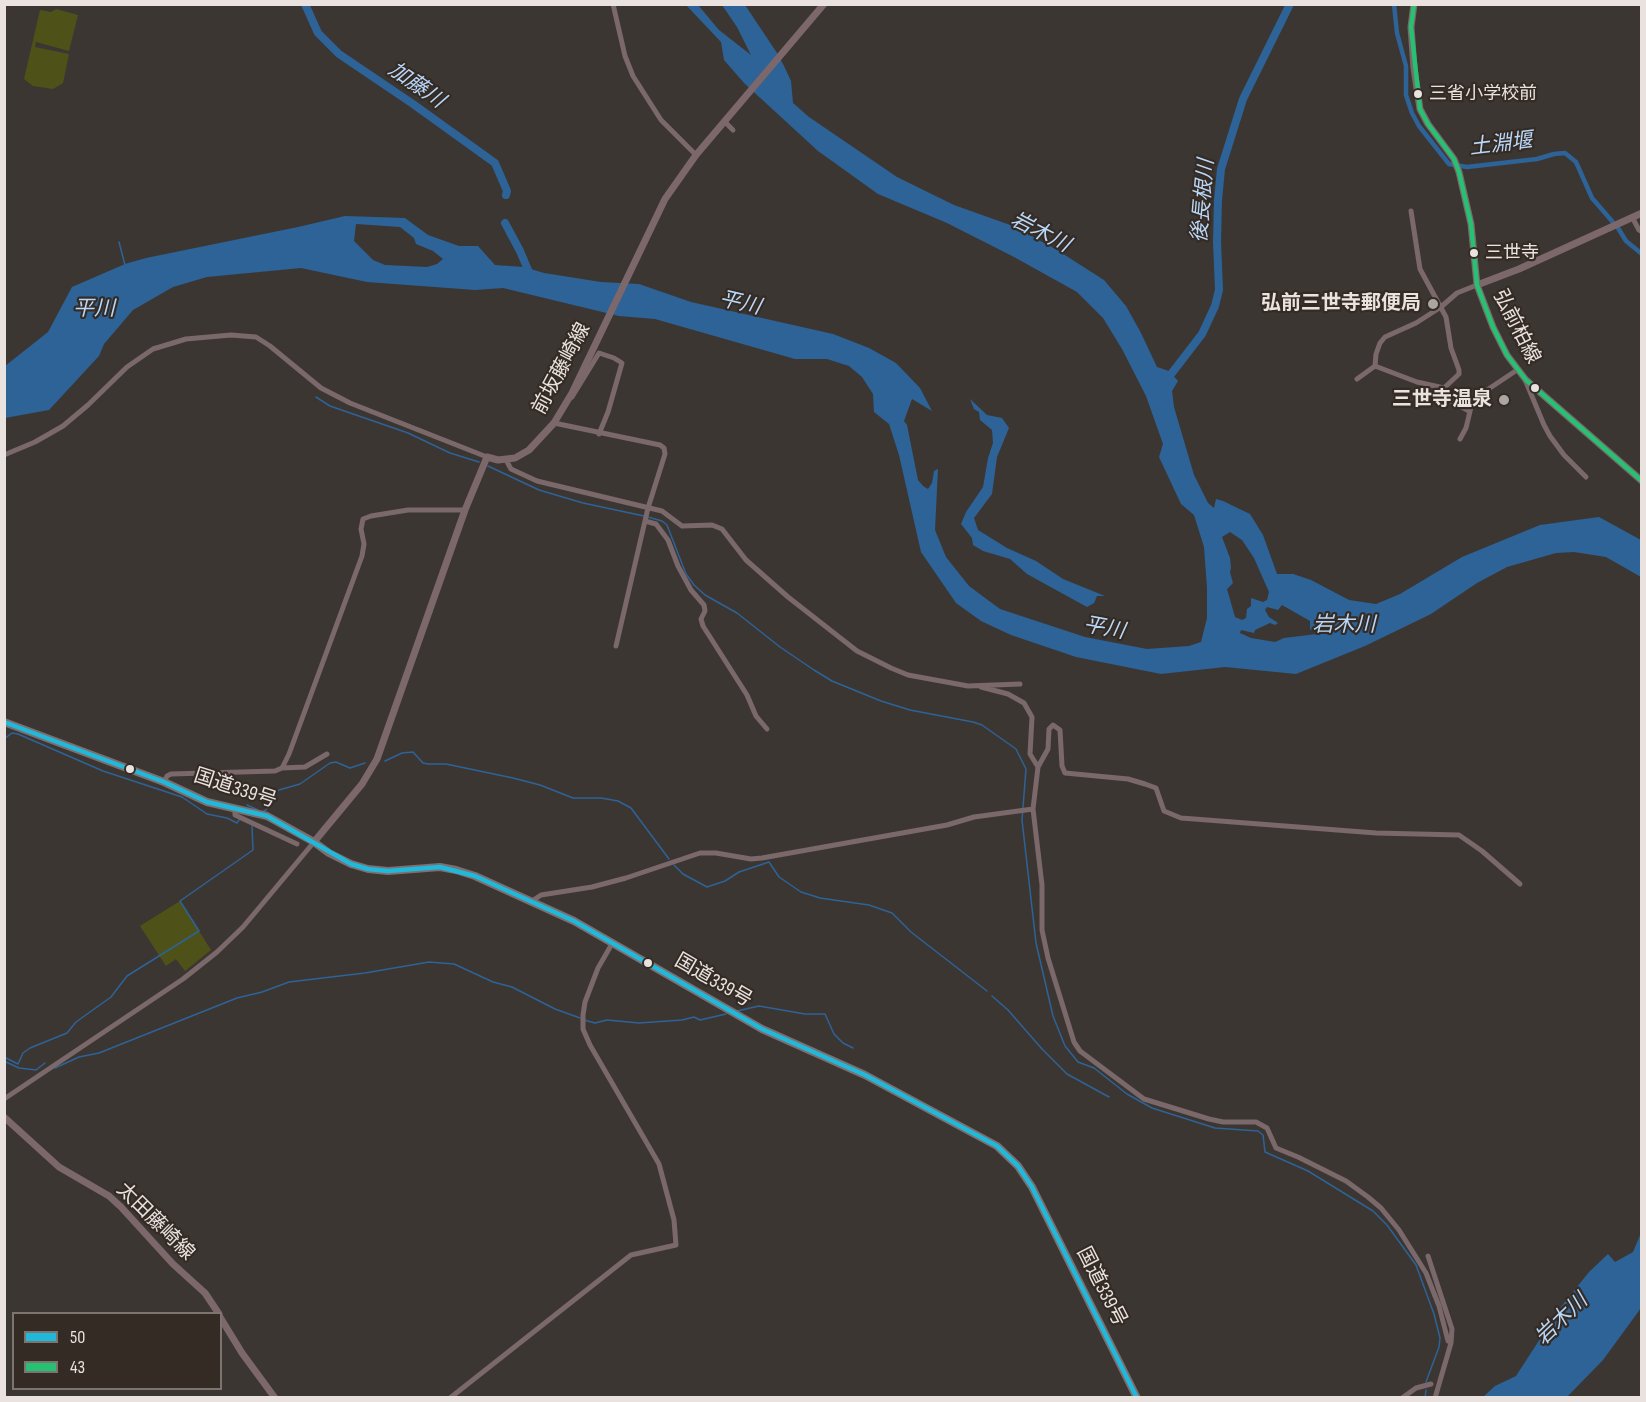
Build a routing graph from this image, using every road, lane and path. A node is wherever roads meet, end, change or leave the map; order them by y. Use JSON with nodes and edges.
{"nodes":[{"id":1,"x":613,"y":4,"type":"edge"},
{"id":2,"x":824,"y":4,"type":"edge"},
{"id":3,"x":1414,"y":4,"type":"edge"},
{"id":4,"x":726,"y":123,"type":"junction"},
{"id":5,"x":733,"y":130,"type":"dead end"},
{"id":6,"x":696,"y":155,"type":"junction"},
{"id":7,"x":1411,"y":211,"type":"dead end"},
{"id":8,"x":1641,"y":213,"type":"edge"},
{"id":9,"x":1632,"y":217,"type":"junction"},
{"id":10,"x":1641,"y":232,"type":"edge"},
{"id":11,"x":1477,"y":285,"type":"junction"},
{"id":12,"x":1441,"y":307,"type":"junction"},
{"id":13,"x":1376,"y":366,"type":"junction"},
{"id":14,"x":1517,"y":370,"type":"junction"},
{"id":15,"x":1357,"y":379,"type":"dead end"},
{"id":16,"x":1526,"y":380,"type":"junction"},
{"id":17,"x":1444,"y":388,"type":"junction"},
{"id":18,"x":570,"y":397,"type":"junction"},
{"id":19,"x":1469,"y":411,"type":"junction"},
{"id":20,"x":554,"y":423,"type":"junction"},
{"id":21,"x":599,"y":434,"type":"junction"},
{"id":22,"x":1460,"y":439,"type":"dead end"},
{"id":23,"x":4,"y":455,"type":"edge"},
{"id":24,"x":487,"y":457,"type":"junction"},
{"id":25,"x":506,"y":460,"type":"junction"},
{"id":26,"x":1586,"y":477,"type":"dead end"},
{"id":27,"x":1641,"y":481,"type":"edge"},
{"id":28,"x":465,"y":510,"type":"junction"},
{"id":29,"x":646,"y":515,"type":"junction"},
{"id":30,"x":616,"y":646,"type":"dead end"},
{"id":31,"x":1020,"y":684,"type":"dead end"},
{"id":32,"x":981,"y":687,"type":"junction"},
{"id":33,"x":4,"y":722,"type":"edge"},
{"id":34,"x":766,"y":729,"type":"dead end"},
{"id":35,"x":327,"y":754,"type":"dead end"},
{"id":36,"x":1038,"y":767,"type":"junction"},
{"id":37,"x":282,"y":768,"type":"junction"},
{"id":38,"x":164,"y":782,"type":"junction"},
{"id":39,"x":235,"y":809,"type":"junction"},
{"id":40,"x":1033,"y":809,"type":"junction"},
{"id":41,"x":314,"y":842,"type":"junction"},
{"id":42,"x":297,"y":843,"type":"dead end"},
{"id":43,"x":1520,"y":884,"type":"dead end"},
{"id":44,"x":532,"y":901,"type":"junction"},
{"id":45,"x":613,"y":942,"type":"junction"},
{"id":46,"x":4,"y":1098,"type":"edge"},
{"id":47,"x":4,"y":1117,"type":"edge"},
{"id":48,"x":1428,"y":1256,"type":"dead end"},
{"id":49,"x":218,"y":1312,"type":"edge"},
{"id":50,"x":222,"y":1318,"type":"edge"},
{"id":51,"x":1448,"y":1341,"type":"dead end"},
{"id":52,"x":1431,"y":1384,"type":"dead end"},
{"id":53,"x":1134,"y":1396,"type":"edge"},
{"id":54,"x":275,"y":1398,"type":"edge"},
{"id":55,"x":450,"y":1398,"type":"edge"},
{"id":56,"x":1402,"y":1398,"type":"edge"},
{"id":57,"x":1436,"y":1398,"type":"edge"}],
"edges":[{"from":1,"to":6,"type":"street"},
{"from":2,"to":4,"type":"main road","name":"前坂藤崎線"},
{"from":3,"to":11,"type":"main road","name":"弘前柏線"},
{"from":4,"to":5,"type":"street"},
{"from":4,"to":6,"type":"main road","name":"前坂藤崎線"},
{"from":6,"to":18,"type":"main road","name":"前坂藤崎線"},
{"from":7,"to":12,"type":"street"},
{"from":8,"to":9,"type":"main road"},
{"from":9,"to":10,"type":"street"},
{"from":9,"to":11,"type":"main road"},
{"from":11,"to":12,"type":"street"},
{"from":11,"to":14,"type":"main road","name":"弘前柏線"},
{"from":12,"to":13,"type":"street"},
{"from":12,"to":17,"type":"street"},
{"from":13,"to":15,"type":"street"},
{"from":13,"to":17,"type":"street"},
{"from":14,"to":16,"type":"main road","name":"弘前柏線"},
{"from":14,"to":19,"type":"street"},
{"from":16,"to":26,"type":"street"},
{"from":16,"to":27,"type":"main road","name":"弘前柏線"},
{"from":17,"to":19,"type":"street"},
{"from":18,"to":20,"type":"main road","name":"前坂藤崎線"},
{"from":18,"to":21,"type":"street"},
{"from":19,"to":22,"type":"street"},
{"from":20,"to":21,"type":"street"},
{"from":20,"to":25,"type":"main road","name":"前坂藤崎線"},
{"from":21,"to":29,"type":"street"},
{"from":23,"to":24,"type":"street"},
{"from":24,"to":25,"type":"main road"},
{"from":24,"to":28,"type":"main road"},
{"from":25,"to":29,"type":"street"},
{"from":28,"to":37,"type":"street"},
{"from":28,"to":41,"type":"main road"},
{"from":29,"to":30,"type":"street"},
{"from":29,"to":32,"type":"street"},
{"from":29,"to":34,"type":"street"},
{"from":31,"to":32,"type":"street"},
{"from":32,"to":36,"type":"street"},
{"from":33,"to":38,"type":"highway","name":"国道339号"},
{"from":35,"to":37,"type":"street"},
{"from":36,"to":40,"type":"street"},
{"from":36,"to":43,"type":"street"},
{"from":37,"to":38,"type":"street"},
{"from":38,"to":39,"type":"highway","name":"国道339号"},
{"from":39,"to":41,"type":"highway","name":"国道339号"},
{"from":39,"to":42,"type":"street"},
{"from":40,"to":44,"type":"street"},
{"from":40,"to":51,"type":"street"},
{"from":41,"to":44,"type":"highway","name":"国道339号"},
{"from":41,"to":46,"type":"street"},
{"from":44,"to":45,"type":"highway","name":"国道339号"},
{"from":45,"to":53,"type":"highway","name":"国道339号"},
{"from":45,"to":55,"type":"street"},
{"from":47,"to":49,"type":"main road","name":"太田藤崎線"},
{"from":48,"to":57,"type":"street"},
{"from":50,"to":54,"type":"main road","name":"太田藤崎線"},
{"from":52,"to":56,"type":"street"}]}
